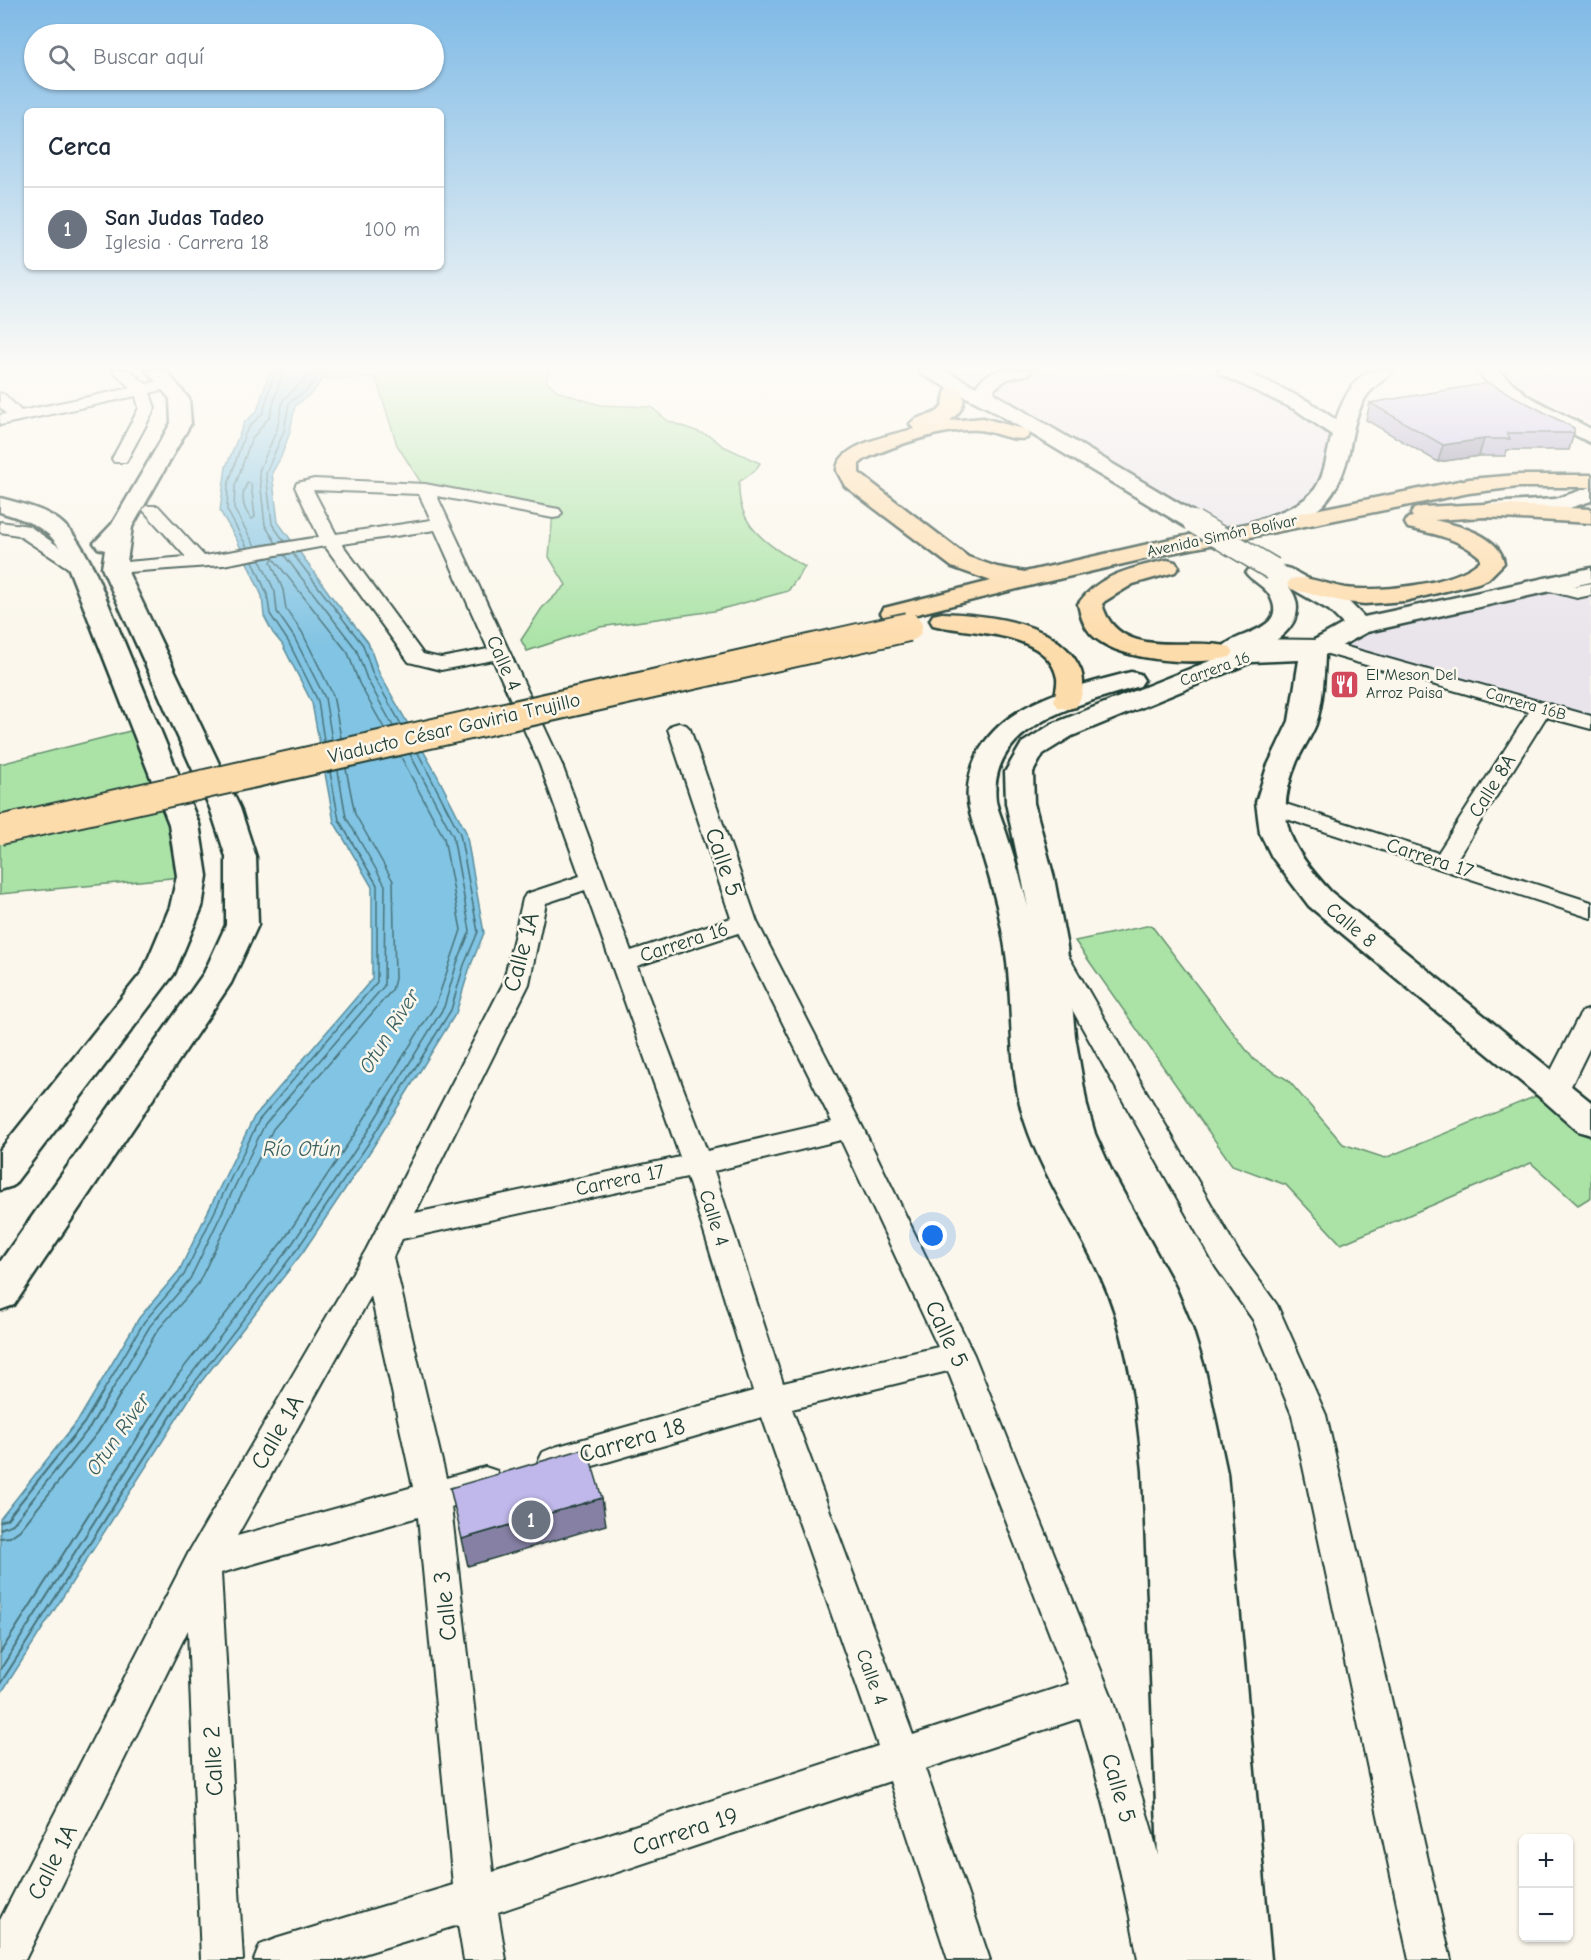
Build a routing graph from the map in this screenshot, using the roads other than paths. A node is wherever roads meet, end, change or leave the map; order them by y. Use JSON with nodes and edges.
{"nodes":[{"id":1,"x":159,"y":461,"type":"edge"},
{"id":2,"x":832,"y":461,"type":"edge"},
{"id":3,"x":850,"y":461,"type":"edge"},
{"id":4,"x":1071,"y":461,"type":"edge"},
{"id":5,"x":1087,"y":461,"type":"edge"},
{"id":6,"x":1336,"y":461,"type":"edge"},
{"id":7,"x":1590,"y":485,"type":"edge"},
{"id":8,"x":425,"y":489,"type":"junction"},
{"id":9,"x":0,"y":505,"type":"edge"},
{"id":10,"x":152,"y":510,"type":"dead end"},
{"id":11,"x":1486,"y":510,"type":"junction"},
{"id":12,"x":553,"y":513,"type":"dead end"},
{"id":13,"x":1591,"y":516,"type":"edge"},
{"id":14,"x":1385,"y":518,"type":"junction"},
{"id":15,"x":442,"y":524,"type":"junction"},
{"id":16,"x":1187,"y":524,"type":"junction"},
{"id":17,"x":0,"y":527,"type":"edge"},
{"id":18,"x":121,"y":527,"type":"junction"},
{"id":19,"x":1257,"y":528,"type":"junction"},
{"id":20,"x":330,"y":540,"type":"junction"},
{"id":21,"x":200,"y":562,"type":"junction"},
{"id":22,"x":1183,"y":562,"type":"junction"},
{"id":23,"x":114,"y":568,"type":"junction"},
{"id":24,"x":82,"y":569,"type":"junction"},
{"id":25,"x":1265,"y":571,"type":"junction"},
{"id":26,"x":1591,"y":574,"type":"edge"},
{"id":27,"x":1034,"y":577,"type":"junction"},
{"id":28,"x":1299,"y":585,"type":"junction"},
{"id":29,"x":1545,"y":585,"type":"junction"},
{"id":30,"x":1591,"y":589,"type":"edge"},
{"id":31,"x":941,"y":611,"type":"junction"},
{"id":32,"x":900,"y":620,"type":"junction"},
{"id":33,"x":1359,"y":626,"type":"junction"},
{"id":34,"x":1317,"y":649,"type":"junction"},
{"id":35,"x":1239,"y":650,"type":"junction"},
{"id":36,"x":499,"y":653,"type":"junction"},
{"id":37,"x":1311,"y":682,"type":"junction"},
{"id":38,"x":1067,"y":701,"type":"junction"},
{"id":39,"x":1541,"y":709,"type":"junction"},
{"id":40,"x":1591,"y":723,"type":"edge"},
{"id":41,"x":679,"y":729,"type":"dead end"},
{"id":42,"x":1270,"y":806,"type":"junction"},
{"id":43,"x":0,"y":811,"type":"edge"},
{"id":44,"x":0,"y":830,"type":"edge"},
{"id":45,"x":1443,"y":863,"type":"junction"},
{"id":46,"x":592,"y":880,"type":"junction"},
{"id":47,"x":1591,"y":910,"type":"edge"},
{"id":48,"x":745,"y":922,"type":"junction"},
{"id":49,"x":1051,"y":947,"type":"junction"},
{"id":50,"x":623,"y":963,"type":"junction"},
{"id":51,"x":1591,"y":1018,"type":"edge"},
{"id":52,"x":1555,"y":1090,"type":"junction"},
{"id":53,"x":1591,"y":1122,"type":"edge"},
{"id":54,"x":849,"y":1128,"type":"junction"},
{"id":55,"x":697,"y":1164,"type":"junction"},
{"id":56,"x":3,"y":1167,"type":"edge"},
{"id":57,"x":384,"y":1244,"type":"junction"},
{"id":58,"x":0,"y":1294,"type":"edge"},
{"id":59,"x":958,"y":1355,"type":"junction"},
{"id":60,"x":772,"y":1400,"type":"junction"},
{"id":61,"x":433,"y":1497,"type":"junction"},
{"id":62,"x":203,"y":1562,"type":"junction"},
{"id":63,"x":1092,"y":1695,"type":"junction"},
{"id":64,"x":902,"y":1760,"type":"junction"},
{"id":65,"x":475,"y":1899,"type":"junction"},
{"id":66,"x":2,"y":1960,"type":"edge"},
{"id":67,"x":222,"y":1960,"type":"edge"},
{"id":68,"x":275,"y":1960,"type":"edge"},
{"id":69,"x":485,"y":1960,"type":"edge"},
{"id":70,"x":969,"y":1960,"type":"edge"},
{"id":71,"x":1159,"y":1960,"type":"edge"},
{"id":72,"x":1190,"y":1960,"type":"edge"},
{"id":73,"x":1243,"y":1960,"type":"edge"},
{"id":74,"x":1430,"y":1960,"type":"edge"}],
"edges":[{"from":1,"to":18,"type":"street"},
{"from":2,"to":31,"type":"main road"},
{"from":3,"to":27,"type":"main road"},
{"from":4,"to":16,"type":"street"},
{"from":5,"to":16,"type":"street"},
{"from":6,"to":19,"type":"street"},
{"from":7,"to":11,"type":"street"},
{"from":7,"to":19,"type":"main road","name":"Avenida Simón Bolívar"},
{"from":8,"to":12,"type":"street"},
{"from":8,"to":15,"type":"street","name":"Calle 4"},
{"from":8,"to":20,"type":"street"},
{"from":9,"to":24,"type":"street"},
{"from":10,"to":21,"type":"street"},
{"from":11,"to":13,"type":"main road","name":"Avenida Simón Bolívar"},
{"from":11,"to":14,"type":"main road","name":"Avenida Simón Bolívar"},
{"from":14,"to":22,"type":"main road","name":"Avenida Simón Bolívar"},
{"from":14,"to":28,"type":"main road"},
{"from":15,"to":20,"type":"street"},
{"from":15,"to":36,"type":"street","name":"Calle 4"},
{"from":16,"to":25,"type":"street"},
{"from":17,"to":24,"type":"street"},
{"from":18,"to":23,"type":"street"},
{"from":18,"to":24,"type":"street"},
{"from":19,"to":27,"type":"main road","name":"Avenida Simón Bolívar"},
{"from":20,"to":21,"type":"street"},
{"from":20,"to":36,"type":"street"},
{"from":21,"to":23,"type":"street"},
{"from":22,"to":31,"type":"main road","name":"Avenida Simón Bolívar"},
{"from":22,"to":35,"type":"main road"},
{"from":23,"to":58,"type":"street"},
{"from":24,"to":56,"type":"street"},
{"from":25,"to":28,"type":"street"},
{"from":25,"to":35,"type":"street"},
{"from":26,"to":29,"type":"street","name":"Carrera 16"},
{"from":27,"to":31,"type":"main road","name":"Avenida Simón Bolívar"},
{"from":28,"to":33,"type":"street"},
{"from":29,"to":30,"type":"street","name":"Carrera 16"},
{"from":29,"to":33,"type":"street","name":"Carrera 16"},
{"from":31,"to":32,"type":"main road","name":"Avenida Simón Bolívar"},
{"from":31,"to":38,"type":"main road"},
{"from":32,"to":43,"type":"main road","name":"Viaducto César Gaviria Trujillo"},
{"from":32,"to":44,"type":"main road","name":"Viaducto César Gaviria Trujillo","bridge":true},
{"from":33,"to":34,"type":"street","name":"Carrera 16"},
{"from":34,"to":35,"type":"street","name":"Carrera 16"},
{"from":34,"to":37,"type":"street","name":"Calle 8"},
{"from":34,"to":39,"type":"street","name":"Carrera 16B"},
{"from":35,"to":37,"type":"street"},
{"from":35,"to":38,"type":"street"},
{"from":35,"to":49,"type":"street","name":"Carrera 16"},
{"from":36,"to":46,"type":"street","name":"Calle 4"},
{"from":37,"to":42,"type":"street","name":"Calle 8"},
{"from":38,"to":72,"type":"street"},
{"from":39,"to":40,"type":"street","name":"Carrera 16B"},
{"from":39,"to":45,"type":"street","name":"Calle 8A"},
{"from":41,"to":48,"type":"street","name":"Calle 5"},
{"from":42,"to":45,"type":"street","name":"Carrera 17"},
{"from":42,"to":52,"type":"street","name":"Calle 8"},
{"from":45,"to":47,"type":"street","name":"Carrera 17"},
{"from":46,"to":50,"type":"street","name":"Calle 4"},
{"from":46,"to":57,"type":"street","name":"Calle 1A"},
{"from":48,"to":50,"type":"street","name":"Carrera 16"},
{"from":48,"to":54,"type":"street","name":"Calle 5"},
{"from":49,"to":73,"type":"street"},
{"from":49,"to":74,"type":"street"},
{"from":50,"to":55,"type":"street","name":"Calle 4"},
{"from":51,"to":52,"type":"street"},
{"from":52,"to":53,"type":"street","name":"Calle 8"},
{"from":54,"to":55,"type":"street","name":"Carrera 17"},
{"from":54,"to":59,"type":"street","name":"Calle 5"},
{"from":55,"to":57,"type":"street","name":"Carrera 17"},
{"from":55,"to":60,"type":"street","name":"Calle 4"},
{"from":57,"to":61,"type":"street","name":"Calle 3"},
{"from":57,"to":62,"type":"street","name":"Calle 1A"},
{"from":59,"to":60,"type":"street","name":"Carrera 18"},
{"from":59,"to":63,"type":"street","name":"Calle 5"},
{"from":60,"to":61,"type":"street","name":"Carrera 18"},
{"from":60,"to":64,"type":"street","name":"Calle 4"},
{"from":61,"to":62,"type":"street","name":"Carrera 18"},
{"from":61,"to":65,"type":"street","name":"Calle 3"},
{"from":62,"to":66,"type":"street","name":"Calle 1A"},
{"from":62,"to":67,"type":"street","name":"Calle 2"},
{"from":63,"to":64,"type":"street","name":"Carrera 19"},
{"from":63,"to":71,"type":"street","name":"Calle 5"},
{"from":64,"to":65,"type":"street","name":"Carrera 19"},
{"from":64,"to":70,"type":"street","name":"Calle 4"},
{"from":65,"to":68,"type":"street","name":"Carrera 19"},
{"from":65,"to":69,"type":"street","name":"Calle 3"}]}
